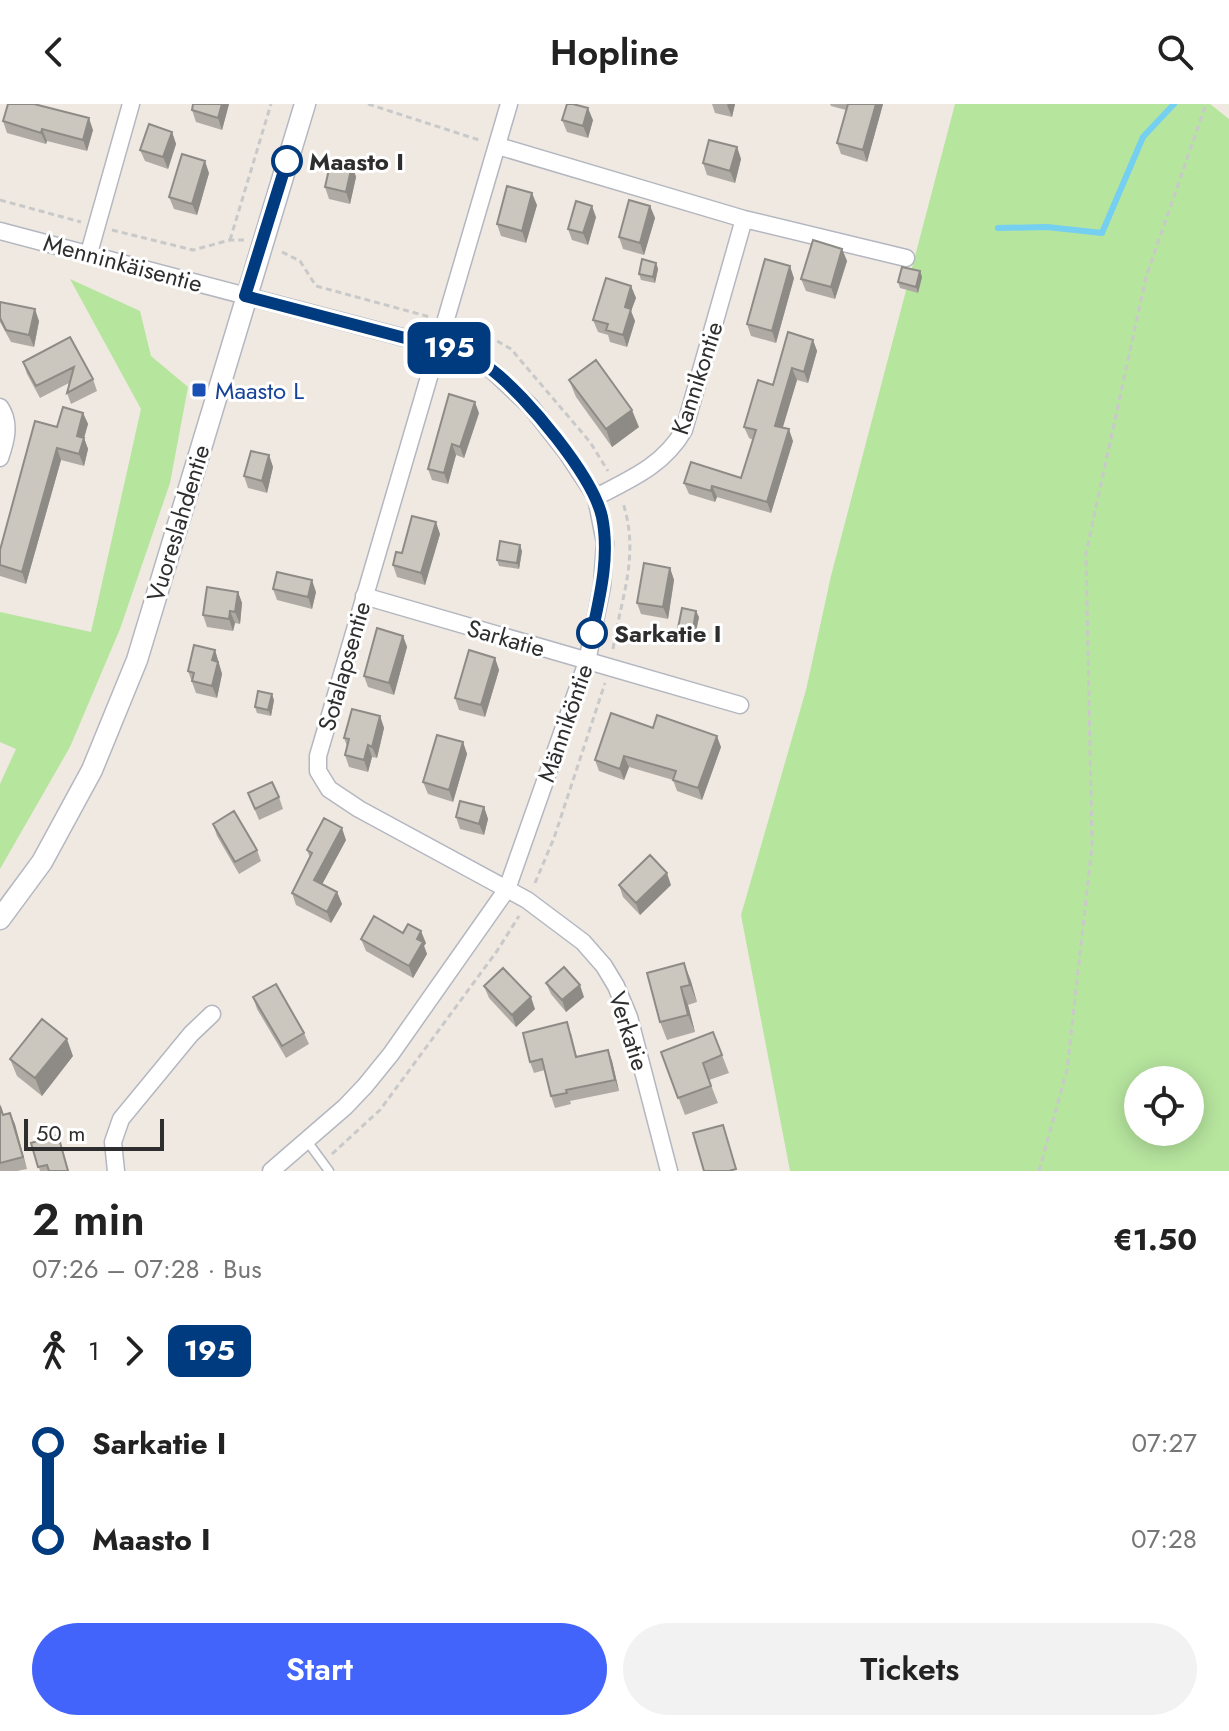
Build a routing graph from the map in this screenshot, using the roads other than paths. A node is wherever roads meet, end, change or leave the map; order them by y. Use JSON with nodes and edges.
{"nodes":[{"id":1,"x":131,"y":104,"type":"edge"},
{"id":2,"x":305,"y":104,"type":"edge"},
{"id":3,"x":509,"y":104,"type":"edge"},
{"id":4,"x":498,"y":146,"type":"junction"},
{"id":5,"x":744,"y":219,"type":"junction"},
{"id":6,"x":0,"y":231,"type":"edge"},
{"id":7,"x":89,"y":253,"type":"junction"},
{"id":8,"x":906,"y":258,"type":"dead end"},
{"id":9,"x":245,"y":296,"type":"junction"},
{"id":10,"x":438,"y":345,"type":"junction"},
{"id":11,"x":0,"y":407,"type":"edge"},
{"id":12,"x":0,"y":458,"type":"edge"},
{"id":13,"x":596,"y":497,"type":"junction"},
{"id":14,"x":364,"y":596,"type":"junction"},
{"id":15,"x":587,"y":662,"type":"junction"},
{"id":16,"x":740,"y":705,"type":"dead end"},
{"id":17,"x":507,"y":889,"type":"junction"},
{"id":18,"x":0,"y":919,"type":"edge"},
{"id":19,"x":212,"y":1014,"type":"dead end"},
{"id":20,"x":307,"y":1140,"type":"junction"},
{"id":21,"x":326,"y":1167,"type":"edge"},
{"id":22,"x":116,"y":1171,"type":"edge"},
{"id":23,"x":271,"y":1171,"type":"edge"},
{"id":24,"x":669,"y":1171,"type":"edge"}],
"edges":[{"from":1,"to":7,"type":"street"},
{"from":2,"to":9,"type":"street","name":"Vuoreslahdentie"},
{"from":3,"to":4,"type":"street","name":"Sotalapsentie"},
{"from":4,"to":5,"type":"street"},
{"from":4,"to":10,"type":"street","name":"Sotalapsentie"},
{"from":5,"to":8,"type":"street"},
{"from":5,"to":13,"type":"street","name":"Kannikontie"},
{"from":6,"to":7,"type":"street","name":"Menninkäisentie"},
{"from":7,"to":9,"type":"street","name":"Menninkäisentie"},
{"from":9,"to":10,"type":"street","name":"Männiköntie"},
{"from":9,"to":18,"type":"street","name":"Vuoreslahdentie"},
{"from":10,"to":13,"type":"street","name":"Männiköntie"},
{"from":10,"to":14,"type":"street","name":"Sotalapsentie"},
{"from":11,"to":12,"type":"street"},
{"from":13,"to":15,"type":"street","name":"Männiköntie"},
{"from":14,"to":15,"type":"street","name":"Sarkatie"},
{"from":14,"to":17,"type":"street","name":"Sotalapsentie"},
{"from":15,"to":16,"type":"street","name":"Sarkatie"},
{"from":15,"to":17,"type":"street","name":"Männiköntie"},
{"from":17,"to":20,"type":"street","name":"Männiköntie"},
{"from":17,"to":24,"type":"street","name":"Verkatie"},
{"from":19,"to":22,"type":"street"},
{"from":20,"to":21,"type":"lane"},
{"from":20,"to":23,"type":"street"}]}
